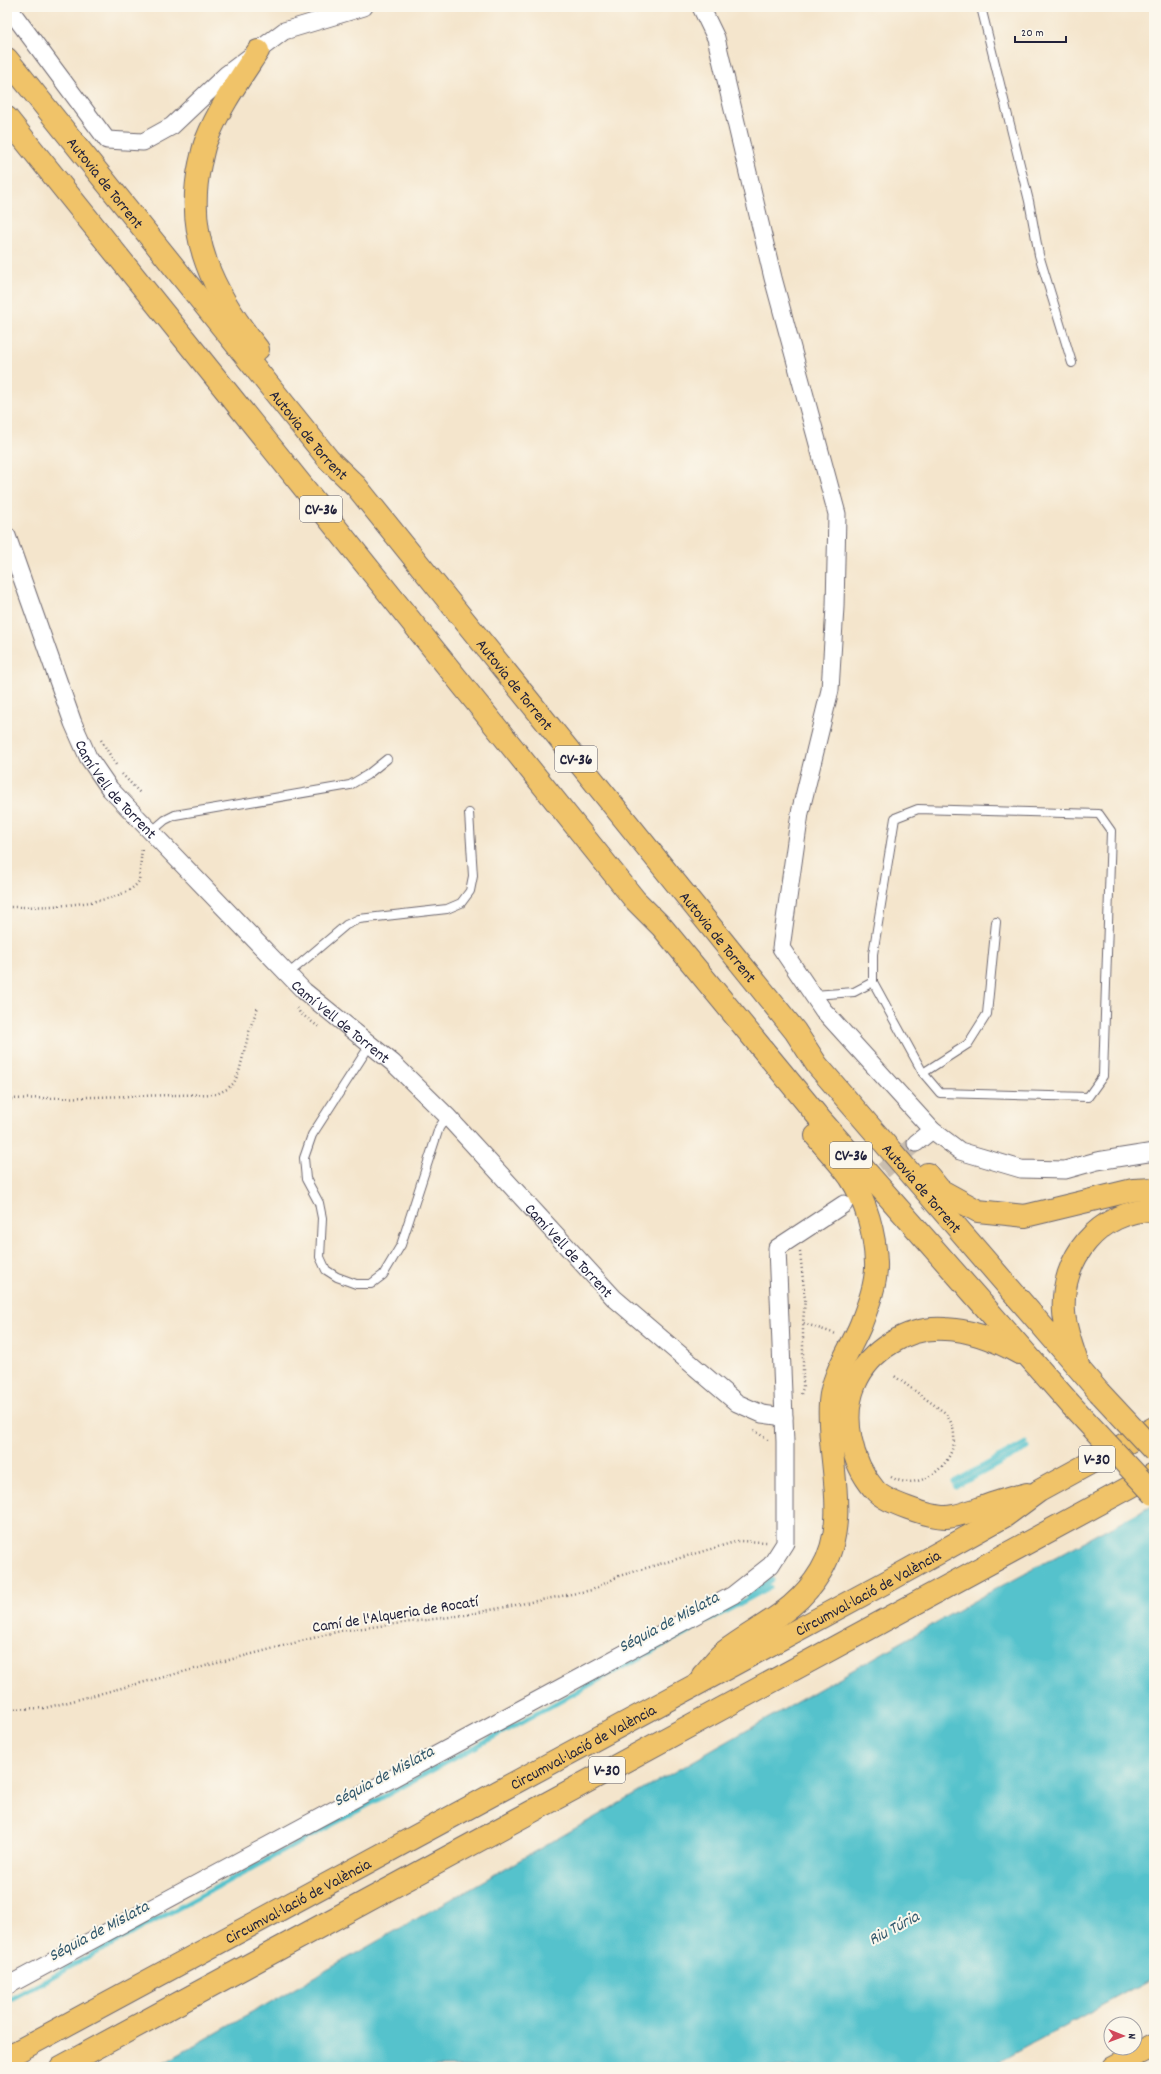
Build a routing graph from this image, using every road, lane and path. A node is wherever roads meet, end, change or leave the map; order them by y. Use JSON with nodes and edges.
{"nodes":[{"id":1,"x":8,"y":7,"type":"edge"},
{"id":2,"x":364,"y":7,"type":"edge"},
{"id":3,"x":981,"y":7,"type":"edge"},
{"id":4,"x":706,"y":8,"type":"edge"},
{"id":5,"x":258,"y":51,"type":"junction"},
{"id":6,"x":7,"y":59,"type":"edge"},
{"id":7,"x":7,"y":118,"type":"edge"},
{"id":8,"x":1072,"y":363,"type":"dead end"},
{"id":9,"x":356,"y":486,"type":"junction"},
{"id":10,"x":7,"y":536,"type":"edge"},
{"id":11,"x":99,"y":738,"type":"dead end"},
{"id":12,"x":387,"y":759,"type":"dead end"},
{"id":13,"x":117,"y":767,"type":"dead end"},
{"id":14,"x":121,"y":773,"type":"dead end"},
{"id":15,"x":142,"y":796,"type":"dead end"},
{"id":16,"x":469,"y":814,"type":"dead end"},
{"id":17,"x":151,"y":832,"type":"junction"},
{"id":18,"x":635,"y":900,"type":"junction"},
{"id":19,"x":7,"y":907,"type":"edge"},
{"id":20,"x":996,"y":922,"type":"dead end"},
{"id":21,"x":288,"y":974,"type":"junction"},
{"id":22,"x":873,"y":982,"type":"junction"},
{"id":23,"x":814,"y":996,"type":"junction"},
{"id":24,"x":258,"y":1007,"type":"dead end"},
{"id":25,"x":795,"y":1032,"type":"junction"},
{"id":26,"x":370,"y":1045,"type":"junction"},
{"id":27,"x":923,"y":1073,"type":"junction"},
{"id":28,"x":7,"y":1099,"type":"edge"},
{"id":29,"x":447,"y":1116,"type":"junction"},
{"id":30,"x":932,"y":1130,"type":"junction"},
{"id":31,"x":916,"y":1143,"type":"tunnel mouth"},
{"id":32,"x":1154,"y":1152,"type":"edge"},
{"id":33,"x":1154,"y":1189,"type":"edge"},
{"id":34,"x":844,"y":1204,"type":"dead end"},
{"id":35,"x":1154,"y":1210,"type":"edge"},
{"id":36,"x":800,"y":1249,"type":"dead end"},
{"id":37,"x":803,"y":1323,"type":"junction"},
{"id":38,"x":838,"y":1335,"type":"dead end"},
{"id":39,"x":1031,"y":1359,"type":"junction"},
{"id":40,"x":1080,"y":1372,"type":"junction"},
{"id":41,"x":893,"y":1375,"type":"dead end"},
{"id":42,"x":798,"y":1400,"type":"dead end"},
{"id":43,"x":784,"y":1417,"type":"junction"},
{"id":44,"x":1154,"y":1428,"type":"edge"},
{"id":45,"x":1154,"y":1451,"type":"edge"},
{"id":46,"x":1154,"y":1474,"type":"edge"},
{"id":47,"x":889,"y":1476,"type":"dead end"},
{"id":48,"x":1040,"y":1491,"type":"junction"},
{"id":49,"x":1154,"y":1494,"type":"edge"},
{"id":50,"x":785,"y":1543,"type":"junction"},
{"id":51,"x":696,"y":1684,"type":"junction"},
{"id":52,"x":7,"y":1709,"type":"edge"},
{"id":53,"x":7,"y":1986,"type":"edge"},
{"id":54,"x":1154,"y":2045,"type":"edge"},
{"id":55,"x":7,"y":2057,"type":"edge"},
{"id":56,"x":61,"y":2067,"type":"edge"},
{"id":57,"x":1113,"y":2067,"type":"edge"}],
"edges":[{"from":1,"to":5,"type":"street"},
{"from":2,"to":5,"type":"street"},
{"from":3,"to":8,"type":"lane"},
{"from":4,"to":23,"type":"street"},
{"from":5,"to":9,"type":"highway"},
{"from":6,"to":9,"type":"highway","name":"Autovia de Torrent","number":"CV-36"},
{"from":7,"to":18,"type":"highway","name":"Autovia de Torrent","number":"CV-36"},
{"from":9,"to":25,"type":"highway","name":"Autovia de Torrent","number":"CV-36"},
{"from":10,"to":17,"type":"street","name":"Camí Vell de Torrent"},
{"from":11,"to":13,"type":"path"},
{"from":12,"to":17,"type":"lane"},
{"from":14,"to":15,"type":"path"},
{"from":16,"to":21,"type":"lane"},
{"from":17,"to":19,"type":"path"},
{"from":17,"to":21,"type":"street","name":"Camí Vell de Torrent"},
{"from":18,"to":39,"type":"highway","name":"Autovia de Torrent","number":"CV-36"},
{"from":18,"to":51,"type":"highway"},
{"from":20,"to":27,"type":"lane"},
{"from":21,"to":26,"type":"street","name":"Camí Vell de Torrent"},
{"from":22,"to":23,"type":"lane"},
{"from":22,"to":27,"type":"lane"},
{"from":22,"to":27,"type":"lane"},
{"from":23,"to":30,"type":"street"},
{"from":24,"to":28,"type":"path"},
{"from":25,"to":33,"type":"highway"},
{"from":25,"to":40,"type":"highway","name":"Autovia de Torrent","number":"CV-36"},
{"from":26,"to":29,"type":"street","name":"Camí Vell de Torrent"},
{"from":26,"to":29,"type":"lane"},
{"from":29,"to":43,"type":"street","name":"Camí Vell de Torrent"},
{"from":30,"to":31,"type":"street"},
{"from":30,"to":32,"type":"street"},
{"from":34,"to":43,"type":"street"},
{"from":35,"to":40,"type":"highway"},
{"from":36,"to":37,"type":"path"},
{"from":37,"to":38,"type":"path"},
{"from":37,"to":42,"type":"path"},
{"from":39,"to":48,"type":"highway"},
{"from":39,"to":49,"type":"highway","name":"Autovia de Torrent","number":"CV-36","bridge":true},
{"from":40,"to":45,"type":"highway","name":"Autovia de Torrent","number":"CV-36","bridge":true},
{"from":41,"to":47,"type":"path"},
{"from":43,"to":50,"type":"street"},
{"from":44,"to":48,"type":"highway","name":"Circumval·lació de València","number":"V-30"},
{"from":46,"to":56,"type":"highway","name":"Circumval·lació de València","number":"V-30"},
{"from":48,"to":51,"type":"highway","name":"Circumval·lació de València","number":"V-30"},
{"from":50,"to":52,"type":"path","name":"Camí de l'Alqueria de Rocatí"},
{"from":50,"to":53,"type":"street"},
{"from":51,"to":55,"type":"highway","name":"Circumval·lació de València","number":"V-30"},
{"from":54,"to":57,"type":"highway"}]}
